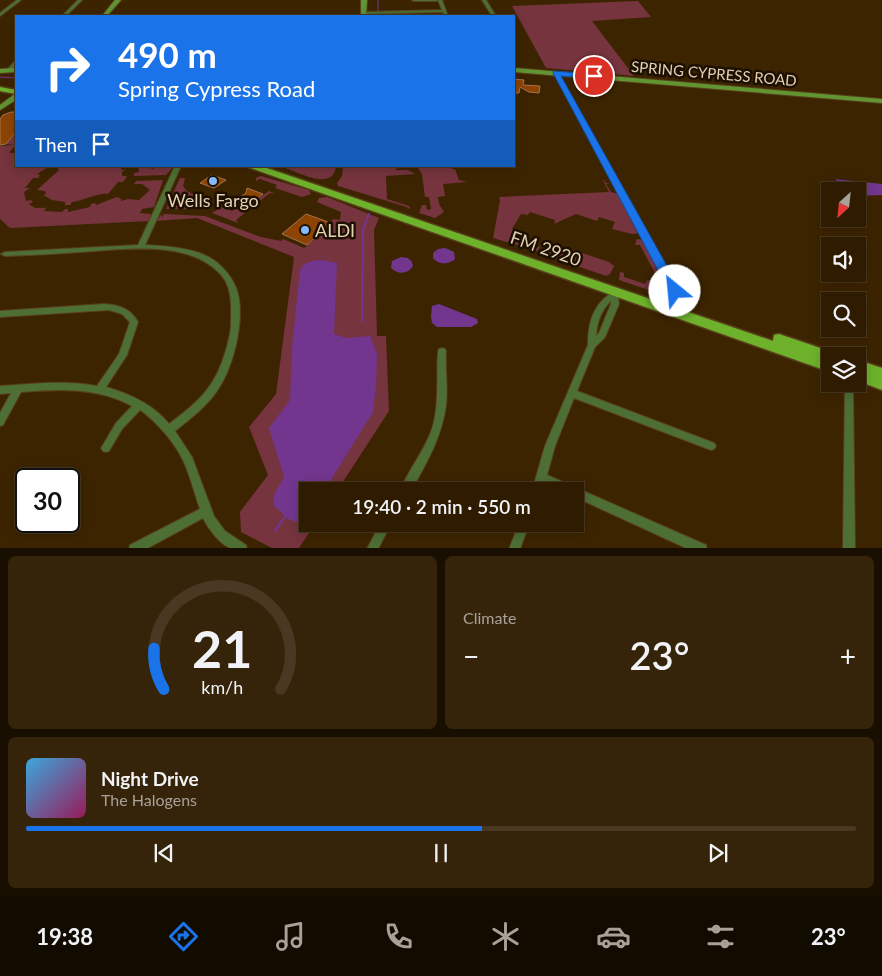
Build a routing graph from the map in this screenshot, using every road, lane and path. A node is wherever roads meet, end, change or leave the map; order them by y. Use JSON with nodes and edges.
{"nodes":[{"id":1,"x":19,"y":0,"type":"edge"},
{"id":2,"x":80,"y":0,"type":"edge"},
{"id":3,"x":118,"y":0,"type":"edge"},
{"id":4,"x":364,"y":0,"type":"edge"},
{"id":5,"x":414,"y":0,"type":"edge"},
{"id":6,"x":436,"y":0,"type":"edge"},
{"id":7,"x":440,"y":0,"type":"edge"},
{"id":8,"x":484,"y":0,"type":"edge"},
{"id":9,"x":443,"y":11,"type":"junction"},
{"id":10,"x":0,"y":15,"type":"edge"},
{"id":11,"x":65,"y":15,"type":"edge"},
{"id":12,"x":105,"y":15,"type":"edge"},
{"id":13,"x":364,"y":15,"type":"edge"},
{"id":14,"x":445,"y":15,"type":"edge"},
{"id":15,"x":493,"y":15,"type":"edge"},
{"id":16,"x":515,"y":20,"type":"edge"},
{"id":17,"x":521,"y":20,"type":"dead end"},
{"id":18,"x":13,"y":70,"type":"edge"},
{"id":19,"x":515,"y":70,"type":"edge"},
{"id":20,"x":0,"y":71,"type":"edge"},
{"id":21,"x":556,"y":73,"type":"junction"},
{"id":22,"x":0,"y":87,"type":"edge"},
{"id":23,"x":15,"y":92,"type":"edge"},
{"id":24,"x":15,"y":93,"type":"edge"},
{"id":25,"x":15,"y":99,"type":"edge"},
{"id":26,"x":882,"y":101,"type":"edge"},
{"id":27,"x":0,"y":102,"type":"edge"},
{"id":28,"x":0,"y":108,"type":"edge"},
{"id":29,"x":178,"y":167,"type":"edge"},
{"id":30,"x":253,"y":167,"type":"edge"},
{"id":31,"x":273,"y":167,"type":"edge"},
{"id":32,"x":341,"y":194,"type":"junction"},
{"id":33,"x":400,"y":214,"type":"junction"},
{"id":34,"x":141,"y":246,"type":"junction"},
{"id":35,"x":5,"y":254,"type":"dead end"},
{"id":36,"x":613,"y":294,"type":"junction"},
{"id":37,"x":683,"y":307,"type":"junction"},
{"id":38,"x":0,"y":314,"type":"edge"},
{"id":39,"x":442,"y":351,"type":"dead end"},
{"id":40,"x":821,"y":353,"type":"edge"},
{"id":41,"x":821,"y":363,"type":"edge"},
{"id":42,"x":866,"y":369,"type":"edge"},
{"id":43,"x":882,"y":374,"type":"edge"},
{"id":44,"x":866,"y":379,"type":"edge"},
{"id":45,"x":882,"y":384,"type":"edge"},
{"id":46,"x":18,"y":389,"type":"junction"},
{"id":47,"x":0,"y":390,"type":"edge"},
{"id":48,"x":99,"y":390,"type":"junction"},
{"id":49,"x":849,"y":392,"type":"edge"},
{"id":50,"x":572,"y":393,"type":"junction"},
{"id":51,"x":140,"y":404,"type":"junction"},
{"id":52,"x":0,"y":422,"type":"edge"},
{"id":53,"x":170,"y":429,"type":"junction"},
{"id":54,"x":711,"y":446,"type":"dead end"},
{"id":55,"x":106,"y":448,"type":"dead end"},
{"id":56,"x":542,"y":478,"type":"junction"},
{"id":57,"x":410,"y":482,"type":"edge"},
{"id":58,"x":540,"y":482,"type":"edge"},
{"id":59,"x":551,"y":482,"type":"edge"},
{"id":60,"x":584,"y":496,"type":"edge"},
{"id":61,"x":204,"y":512,"type":"junction"},
{"id":62,"x":381,"y":532,"type":"edge"},
{"id":63,"x":521,"y":532,"type":"edge"},
{"id":64,"x":134,"y":548,"type":"edge"},
{"id":65,"x":242,"y":548,"type":"edge"},
{"id":66,"x":372,"y":548,"type":"edge"},
{"id":67,"x":514,"y":548,"type":"edge"},
{"id":68,"x":702,"y":548,"type":"edge"},
{"id":69,"x":849,"y":548,"type":"edge"}],
"edges":[{"from":1,"to":10,"type":"street"},
{"from":2,"to":11,"type":"street"},
{"from":3,"to":12,"type":"main road"},
{"from":4,"to":13,"type":"main road"},
{"from":5,"to":6,"type":"street"},
{"from":7,"to":9,"type":"street"},
{"from":8,"to":15,"type":"street"},
{"from":9,"to":13,"type":"street"},
{"from":9,"to":14,"type":"street"},
{"from":16,"to":17,"type":"street"},
{"from":18,"to":20,"type":"main road"},
{"from":19,"to":21,"type":"main road","name":"SPRING CYPRESS ROAD"},
{"from":21,"to":26,"type":"main road","name":"SPRING CYPRESS ROAD"},
{"from":21,"to":37,"type":"street"},
{"from":22,"to":23,"type":"main road"},
{"from":24,"to":27,"type":"main road"},
{"from":25,"to":28,"type":"main road"},
{"from":29,"to":34,"type":"street"},
{"from":30,"to":32,"type":"main road","name":"FM 2920","number":"FM 2920"},
{"from":31,"to":32,"type":"main road","name":"FM 2920","number":"FM 2920"},
{"from":32,"to":33,"type":"main road","name":"FM 2920","number":"FM 2920"},
{"from":33,"to":36,"type":"main road","name":"FM 2920","number":"FM 2920"},
{"from":33,"to":37,"type":"main road","name":"FM 2920","number":"FM 2920"},
{"from":34,"to":35,"type":"street"},
{"from":34,"to":53,"type":"street"},
{"from":36,"to":41,"type":"main road","name":"FM 2920","number":"FM 2920"},
{"from":36,"to":50,"type":"street"},
{"from":37,"to":40,"type":"main road","name":"FM 2920","number":"FM 2920"},
{"from":38,"to":48,"type":"street"},
{"from":39,"to":57,"type":"street"},
{"from":42,"to":43,"type":"main road"},
{"from":44,"to":45,"type":"main road"},
{"from":46,"to":47,"type":"street"},
{"from":46,"to":48,"type":"street"},
{"from":46,"to":52,"type":"street"},
{"from":48,"to":51,"type":"street"},
{"from":49,"to":69,"type":"street"},
{"from":50,"to":54,"type":"street"},
{"from":50,"to":56,"type":"street"},
{"from":51,"to":53,"type":"street"},
{"from":51,"to":55,"type":"street"},
{"from":53,"to":61,"type":"street"},
{"from":56,"to":58,"type":"street"},
{"from":56,"to":59,"type":"street"},
{"from":60,"to":68,"type":"street"},
{"from":61,"to":64,"type":"street"},
{"from":61,"to":65,"type":"street"},
{"from":62,"to":66,"type":"street"},
{"from":63,"to":67,"type":"street"}]}
